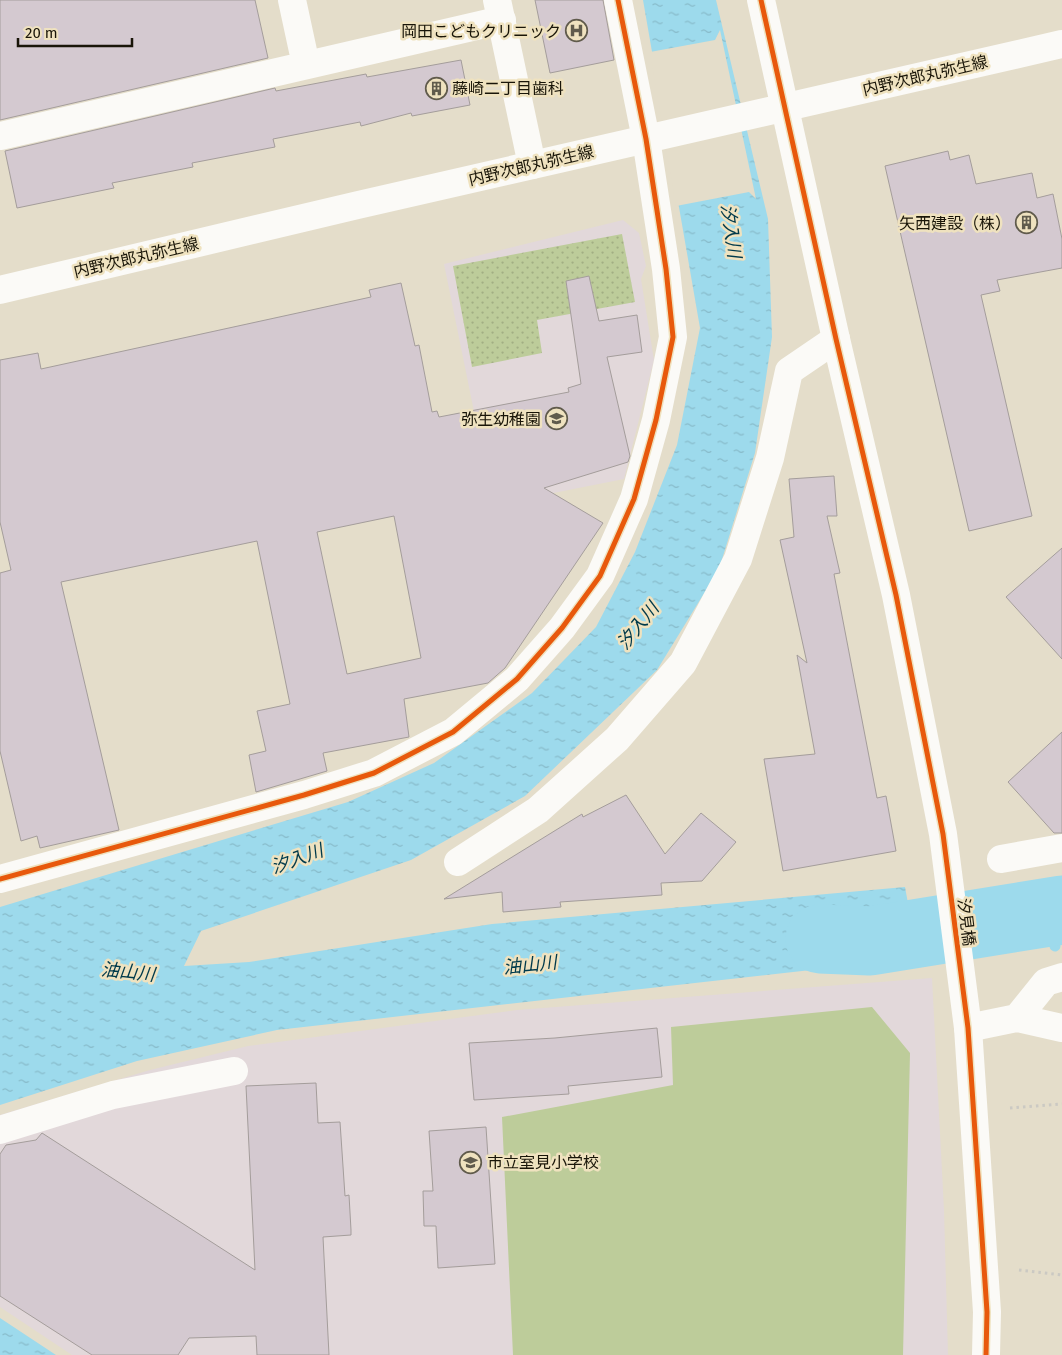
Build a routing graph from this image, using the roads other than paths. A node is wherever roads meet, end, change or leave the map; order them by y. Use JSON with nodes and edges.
{"nodes":[{"id":1,"x":292,"y":0,"type":"edge"},
{"id":2,"x":618,"y":0,"type":"edge"},
{"id":3,"x":761,"y":0,"type":"edge"},
{"id":4,"x":499,"y":10,"type":"edge"},
{"id":5,"x":1062,"y":44,"type":"edge"},
{"id":6,"x":306,"y":65,"type":"junction"},
{"id":7,"x":785,"y":107,"type":"junction"},
{"id":8,"x":0,"y":136,"type":"edge"},
{"id":9,"x":646,"y":140,"type":"junction"},
{"id":10,"x":532,"y":165,"type":"junction"},
{"id":11,"x":0,"y":290,"type":"edge"},
{"id":12,"x":836,"y":339,"type":"junction"},
{"id":13,"x":1062,"y":848,"type":"edge"},
{"id":14,"x":1001,"y":859,"type":"dead end"},
{"id":15,"x":458,"y":862,"type":"dead end"},
{"id":16,"x":0,"y":879,"type":"edge"},
{"id":17,"x":1062,"y":977,"type":"edge"},
{"id":18,"x":1017,"y":1018,"type":"junction"},
{"id":19,"x":968,"y":1028,"type":"junction"},
{"id":20,"x":1062,"y":1028,"type":"edge"},
{"id":21,"x":234,"y":1071,"type":"dead end"},
{"id":22,"x":0,"y":1130,"type":"edge"},
{"id":23,"x":986,"y":1355,"type":"edge"}],
"edges":[{"from":1,"to":6,"type":"street"},
{"from":2,"to":9,"type":"street"},
{"from":3,"to":7,"type":"street","name":"汐見橋"},
{"from":4,"to":6,"type":"street"},
{"from":4,"to":10,"type":"street"},
{"from":5,"to":7,"type":"street","name":"内野次郎丸弥生線"},
{"from":6,"to":8,"type":"street"},
{"from":7,"to":9,"type":"street","name":"内野次郎丸弥生線"},
{"from":7,"to":12,"type":"street","name":"汐見橋"},
{"from":9,"to":10,"type":"street","name":"内野次郎丸弥生線"},
{"from":9,"to":16,"type":"street"},
{"from":10,"to":11,"type":"street","name":"内野次郎丸弥生線"},
{"from":12,"to":15,"type":"street"},
{"from":12,"to":19,"type":"street","name":"汐見橋"},
{"from":13,"to":14,"type":"street"},
{"from":17,"to":18,"type":"street"},
{"from":18,"to":19,"type":"street"},
{"from":18,"to":20,"type":"street"},
{"from":19,"to":23,"type":"street","name":"汐見橋"},
{"from":21,"to":22,"type":"street"}]}
